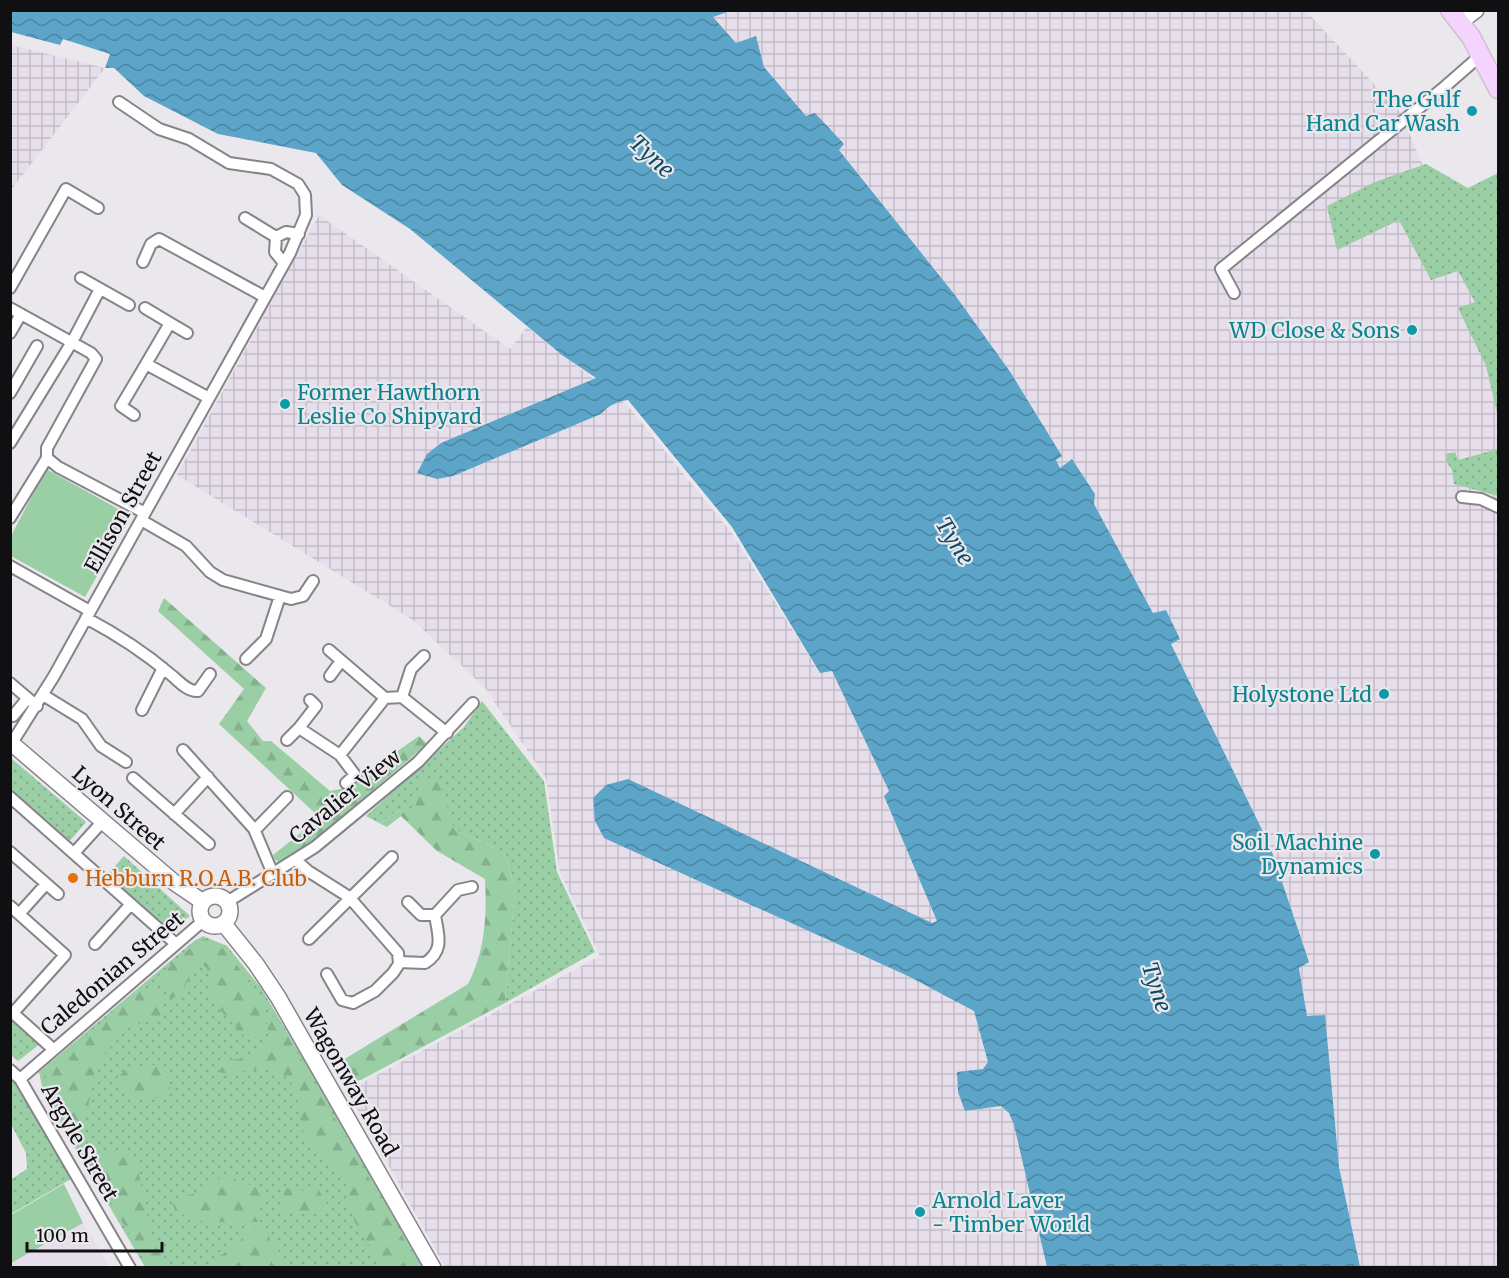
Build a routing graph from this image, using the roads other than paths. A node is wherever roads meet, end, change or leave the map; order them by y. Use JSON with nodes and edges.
{"nodes":[{"id":1,"x":1476,"y":10,"type":"edge"},
{"id":2,"x":1455,"y":16,"type":"edge"},
{"id":3,"x":1481,"y":54,"type":"junction"},
{"id":4,"x":1498,"y":89,"type":"edge"},
{"id":5,"x":119,"y":102,"type":"dead end"},
{"id":6,"x":98,"y":208,"type":"dead end"},
{"id":7,"x":245,"y":218,"type":"dead end"},
{"id":8,"x":298,"y":234,"type":"junction"},
{"id":9,"x":276,"y":237,"type":"junction"},
{"id":10,"x":143,"y":262,"type":"dead end"},
{"id":11,"x":284,"y":263,"type":"junction"},
{"id":12,"x":81,"y":278,"type":"dead end"},
{"id":13,"x":10,"y":288,"type":"edge"},
{"id":14,"x":100,"y":289,"type":"junction"},
{"id":15,"x":1234,"y":293,"type":"dead end"},
{"id":16,"x":265,"y":297,"type":"junction"},
{"id":17,"x":129,"y":305,"type":"dead end"},
{"id":18,"x":10,"y":308,"type":"edge"},
{"id":19,"x":145,"y":308,"type":"dead end"},
{"id":20,"x":21,"y":314,"type":"junction"},
{"id":21,"x":170,"y":323,"type":"junction"},
{"id":22,"x":10,"y":333,"type":"edge"},
{"id":23,"x":187,"y":333,"type":"dead end"},
{"id":24,"x":72,"y":342,"type":"junction"},
{"id":25,"x":37,"y":346,"type":"dead end"},
{"id":26,"x":146,"y":364,"type":"junction"},
{"id":27,"x":10,"y":393,"type":"edge"},
{"id":28,"x":209,"y":398,"type":"junction"},
{"id":29,"x":134,"y":415,"type":"dead end"},
{"id":30,"x":10,"y":443,"type":"edge"},
{"id":31,"x":47,"y":458,"type":"junction"},
{"id":32,"x":1462,"y":497,"type":"dead end"},
{"id":33,"x":1498,"y":507,"type":"edge"},
{"id":34,"x":143,"y":517,"type":"junction"},
{"id":35,"x":10,"y":518,"type":"edge"},
{"id":36,"x":10,"y":566,"type":"edge"},
{"id":37,"x":314,"y":581,"type":"dead end"},
{"id":38,"x":280,"y":596,"type":"junction"},
{"id":39,"x":88,"y":615,"type":"junction"},
{"id":40,"x":329,"y":650,"type":"dead end"},
{"id":41,"x":424,"y":656,"type":"dead end"},
{"id":42,"x":246,"y":659,"type":"dead end"},
{"id":43,"x":341,"y":661,"type":"junction"},
{"id":44,"x":164,"y":668,"type":"junction"},
{"id":45,"x":210,"y":675,"type":"dead end"},
{"id":46,"x":330,"y":676,"type":"dead end"},
{"id":47,"x":10,"y":683,"type":"edge"},
{"id":48,"x":402,"y":697,"type":"junction"},
{"id":49,"x":385,"y":698,"type":"junction"},
{"id":50,"x":27,"y":699,"type":"junction"},
{"id":51,"x":310,"y":700,"type":"dead end"},
{"id":52,"x":473,"y":703,"type":"dead end"},
{"id":53,"x":37,"y":705,"type":"junction"},
{"id":54,"x":142,"y":710,"type":"dead end"},
{"id":55,"x":12,"y":717,"type":"edge"},
{"id":56,"x":299,"y":728,"type":"junction"},
{"id":57,"x":447,"y":733,"type":"junction"},
{"id":58,"x":287,"y":740,"type":"dead end"},
{"id":59,"x":11,"y":744,"type":"edge"},
{"id":60,"x":183,"y":750,"type":"dead end"},
{"id":61,"x":340,"y":755,"type":"junction"},
{"id":62,"x":126,"y":762,"type":"dead end"},
{"id":63,"x":208,"y":777,"type":"junction"},
{"id":64,"x":133,"y":778,"type":"dead end"},
{"id":65,"x":346,"y":783,"type":"dead end"},
{"id":66,"x":10,"y":796,"type":"edge"},
{"id":67,"x":287,"y":797,"type":"dead end"},
{"id":68,"x":174,"y":814,"type":"junction"},
{"id":69,"x":103,"y":821,"type":"junction"},
{"id":70,"x":255,"y":831,"type":"junction"},
{"id":71,"x":209,"y":844,"type":"dead end"},
{"id":72,"x":10,"y":852,"type":"edge"},
{"id":73,"x":74,"y":853,"type":"junction"},
{"id":74,"x":392,"y":858,"type":"dead end"},
{"id":75,"x":297,"y":861,"type":"junction"},
{"id":76,"x":273,"y":874,"type":"junction"},
{"id":77,"x":46,"y":884,"type":"junction"},
{"id":78,"x":472,"y":887,"type":"dead end"},
{"id":79,"x":58,"y":894,"type":"dead end"},
{"id":80,"x":350,"y":898,"type":"junction"},
{"id":81,"x":203,"y":902,"type":"junction"},
{"id":82,"x":227,"y":902,"type":"junction"},
{"id":83,"x":408,"y":902,"type":"dead end"},
{"id":84,"x":131,"y":904,"type":"junction"},
{"id":85,"x":15,"y":910,"type":"edge"},
{"id":86,"x":435,"y":915,"type":"junction"},
{"id":87,"x":203,"y":921,"type":"junction"},
{"id":88,"x":224,"y":924,"type":"junction"},
{"id":89,"x":309,"y":939,"type":"dead end"},
{"id":90,"x":95,"y":944,"type":"dead end"},
{"id":91,"x":176,"y":944,"type":"junction"},
{"id":92,"x":399,"y":962,"type":"junction"},
{"id":93,"x":327,"y":974,"type":"dead end"},
{"id":94,"x":53,"y":1049,"type":"junction"},
{"id":95,"x":10,"y":1070,"type":"edge"},
{"id":96,"x":20,"y":1079,"type":"junction"},
{"id":97,"x":130,"y":1268,"type":"edge"},
{"id":98,"x":433,"y":1268,"type":"edge"}],
"edges":[{"from":1,"to":2,"type":"main road"},
{"from":2,"to":3,"type":"main road"},
{"from":3,"to":4,"type":"main road"},
{"from":3,"to":15,"type":"street"},
{"from":5,"to":8,"type":"street","name":"Ellison Street"},
{"from":6,"to":13,"type":"street"},
{"from":7,"to":9,"type":"street"},
{"from":8,"to":9,"type":"street"},
{"from":8,"to":11,"type":"street","name":"Ellison Street"},
{"from":9,"to":11,"type":"street"},
{"from":10,"to":16,"type":"street"},
{"from":11,"to":16,"type":"street","name":"Ellison Street"},
{"from":12,"to":14,"type":"street"},
{"from":14,"to":17,"type":"street"},
{"from":14,"to":24,"type":"street"},
{"from":16,"to":28,"type":"street","name":"Ellison Street"},
{"from":18,"to":20,"type":"street"},
{"from":19,"to":21,"type":"street"},
{"from":20,"to":22,"type":"street"},
{"from":20,"to":24,"type":"street"},
{"from":21,"to":23,"type":"street"},
{"from":21,"to":26,"type":"street"},
{"from":24,"to":30,"type":"street"},
{"from":24,"to":31,"type":"street"},
{"from":25,"to":27,"type":"street"},
{"from":26,"to":28,"type":"street"},
{"from":26,"to":29,"type":"street"},
{"from":28,"to":34,"type":"street","name":"Ellison Street"},
{"from":31,"to":34,"type":"street"},
{"from":31,"to":35,"type":"street"},
{"from":32,"to":33,"type":"street"},
{"from":34,"to":38,"type":"street"},
{"from":34,"to":39,"type":"street","name":"Ellison Street"},
{"from":36,"to":39,"type":"street"},
{"from":37,"to":38,"type":"street"},
{"from":38,"to":42,"type":"street"},
{"from":39,"to":44,"type":"street"},
{"from":39,"to":53,"type":"street","name":"Ellison Street"},
{"from":40,"to":43,"type":"street"},
{"from":41,"to":48,"type":"street"},
{"from":43,"to":46,"type":"street"},
{"from":43,"to":49,"type":"street"},
{"from":44,"to":45,"type":"street"},
{"from":44,"to":54,"type":"street"},
{"from":47,"to":50,"type":"street"},
{"from":48,"to":49,"type":"street"},
{"from":48,"to":57,"type":"street"},
{"from":49,"to":61,"type":"street"},
{"from":50,"to":53,"type":"street"},
{"from":50,"to":55,"type":"street"},
{"from":51,"to":56,"type":"street"},
{"from":52,"to":57,"type":"street","name":"Cavalier View"},
{"from":53,"to":55,"type":"street"},
{"from":53,"to":59,"type":"street","name":"Ellison Street"},
{"from":53,"to":62,"type":"street"},
{"from":56,"to":58,"type":"street"},
{"from":56,"to":61,"type":"street"},
{"from":57,"to":75,"type":"street","name":"Cavalier View"},
{"from":59,"to":69,"type":"main road","name":"Lyon Street"},
{"from":60,"to":63,"type":"street"},
{"from":61,"to":65,"type":"street"},
{"from":63,"to":68,"type":"street"},
{"from":63,"to":70,"type":"street"},
{"from":64,"to":68,"type":"street"},
{"from":66,"to":73,"type":"street"},
{"from":67,"to":70,"type":"street"},
{"from":68,"to":71,"type":"street"},
{"from":69,"to":73,"type":"street"},
{"from":69,"to":81,"type":"main road","name":"Lyon Street"},
{"from":70,"to":76,"type":"street"},
{"from":72,"to":77,"type":"street"},
{"from":73,"to":84,"type":"street"},
{"from":74,"to":80,"type":"street"},
{"from":75,"to":76,"type":"street","name":"Cavalier View"},
{"from":75,"to":80,"type":"street"},
{"from":76,"to":82,"type":"street","name":"Cavalier View"},
{"from":77,"to":79,"type":"street"},
{"from":77,"to":85,"type":"street"},
{"from":78,"to":86,"type":"street"},
{"from":80,"to":89,"type":"street"},
{"from":80,"to":92,"type":"street"},
{"from":81,"to":82,"type":"main road"},
{"from":81,"to":87,"type":"main road"},
{"from":82,"to":88,"type":"main road"},
{"from":83,"to":86,"type":"street"},
{"from":84,"to":90,"type":"street"},
{"from":84,"to":91,"type":"street"},
{"from":85,"to":94,"type":"street"},
{"from":86,"to":92,"type":"street"},
{"from":87,"to":88,"type":"main road"},
{"from":87,"to":91,"type":"street","name":"Caledonian Street"},
{"from":88,"to":98,"type":"main road","name":"Wagonway Road"},
{"from":91,"to":94,"type":"street","name":"Caledonian Street"},
{"from":92,"to":93,"type":"street"},
{"from":94,"to":96,"type":"street","name":"Caledonian Street"},
{"from":95,"to":96,"type":"street","name":"Argyle Street"},
{"from":96,"to":97,"type":"street","name":"Argyle Street"}]}
